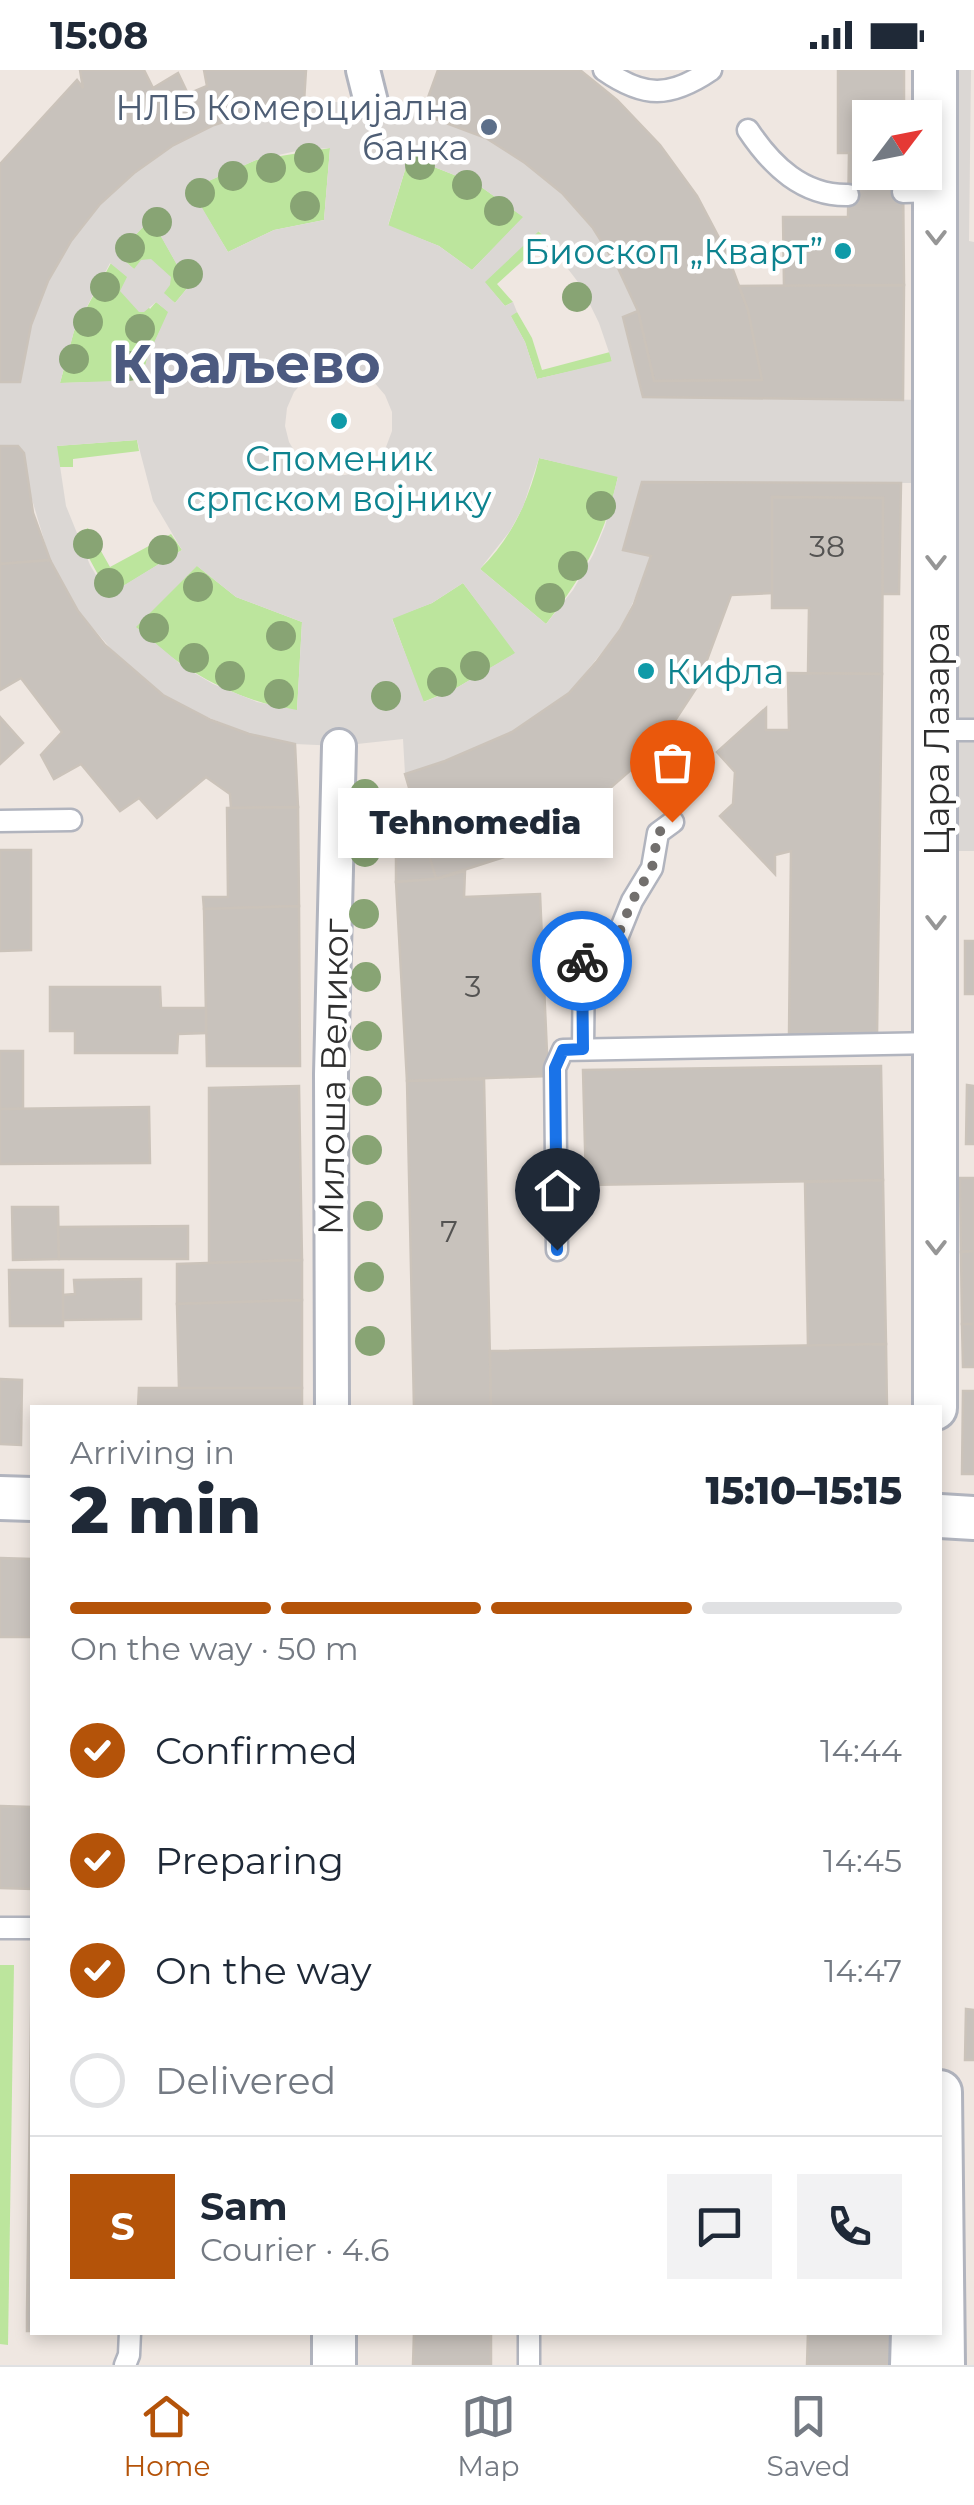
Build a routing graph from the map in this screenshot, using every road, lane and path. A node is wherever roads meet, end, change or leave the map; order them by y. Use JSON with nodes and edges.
{"nodes":[{"id":1,"x":363,"y":70,"type":"edge"},
{"id":2,"x":604,"y":70,"type":"edge"},
{"id":3,"x":711,"y":70,"type":"edge"},
{"id":4,"x":936,"y":70,"type":"edge"},
{"id":5,"x":371,"y":102,"type":"dead end"},
{"id":6,"x":748,"y":130,"type":"dead end"},
{"id":7,"x":848,"y":195,"type":"dead end"},
{"id":8,"x":955,"y":730,"type":"edge"},
{"id":9,"x":338,"y":746,"type":"dead end"},
{"id":10,"x":71,"y":820,"type":"dead end"},
{"id":11,"x":0,"y":821,"type":"edge"},
{"id":12,"x":672,"y":822,"type":"dead end"},
{"id":13,"x":937,"y":1044,"type":"junction"},
{"id":14,"x":583,"y":1049,"type":"junction"},
{"id":15,"x":557,"y":1250,"type":"dead end"},
{"id":16,"x":332,"y":1405,"type":"edge"},
{"id":17,"x":935,"y":1405,"type":"edge"},
{"id":18,"x":0,"y":1498,"type":"edge"},
{"id":19,"x":30,"y":1499,"type":"edge"},
{"id":20,"x":942,"y":1516,"type":"edge"},
{"id":21,"x":974,"y":1518,"type":"edge"},
{"id":22,"x":0,"y":1928,"type":"edge"},
{"id":23,"x":30,"y":1928,"type":"edge"},
{"id":24,"x":130,"y":2335,"type":"edge"},
{"id":25,"x":334,"y":2335,"type":"edge"},
{"id":26,"x":529,"y":2335,"type":"edge"},
{"id":27,"x":908,"y":2335,"type":"edge"},
{"id":28,"x":942,"y":2335,"type":"edge"},
{"id":29,"x":126,"y":2365,"type":"edge"},
{"id":30,"x":334,"y":2365,"type":"edge"},
{"id":31,"x":529,"y":2365,"type":"edge"},
{"id":32,"x":908,"y":2365,"type":"edge"},
{"id":33,"x":942,"y":2365,"type":"edge"}],
"edges":[{"from":1,"to":5,"type":"street"},
{"from":2,"to":3,"type":"lane"},
{"from":4,"to":8,"type":"street","name":"Цара Лазара","one_way":true},
{"from":6,"to":7,"type":"lane"},
{"from":8,"to":13,"type":"street","name":"Цара Лазара","one_way":true},
{"from":9,"to":16,"type":"street","name":"Милоша Великог"},
{"from":10,"to":11,"type":"lane"},
{"from":12,"to":14,"type":"lane"},
{"from":13,"to":14,"type":"lane"},
{"from":13,"to":17,"type":"street","name":"Цара Лазара","one_way":true},
{"from":14,"to":15,"type":"lane"},
{"from":18,"to":19,"type":"street"},
{"from":20,"to":21,"type":"street"},
{"from":22,"to":23,"type":"lane"},
{"from":24,"to":29,"type":"lane"},
{"from":25,"to":30,"type":"street"},
{"from":26,"to":31,"type":"lane"},
{"from":27,"to":32,"type":"street"},
{"from":28,"to":33,"type":"street"}]}
